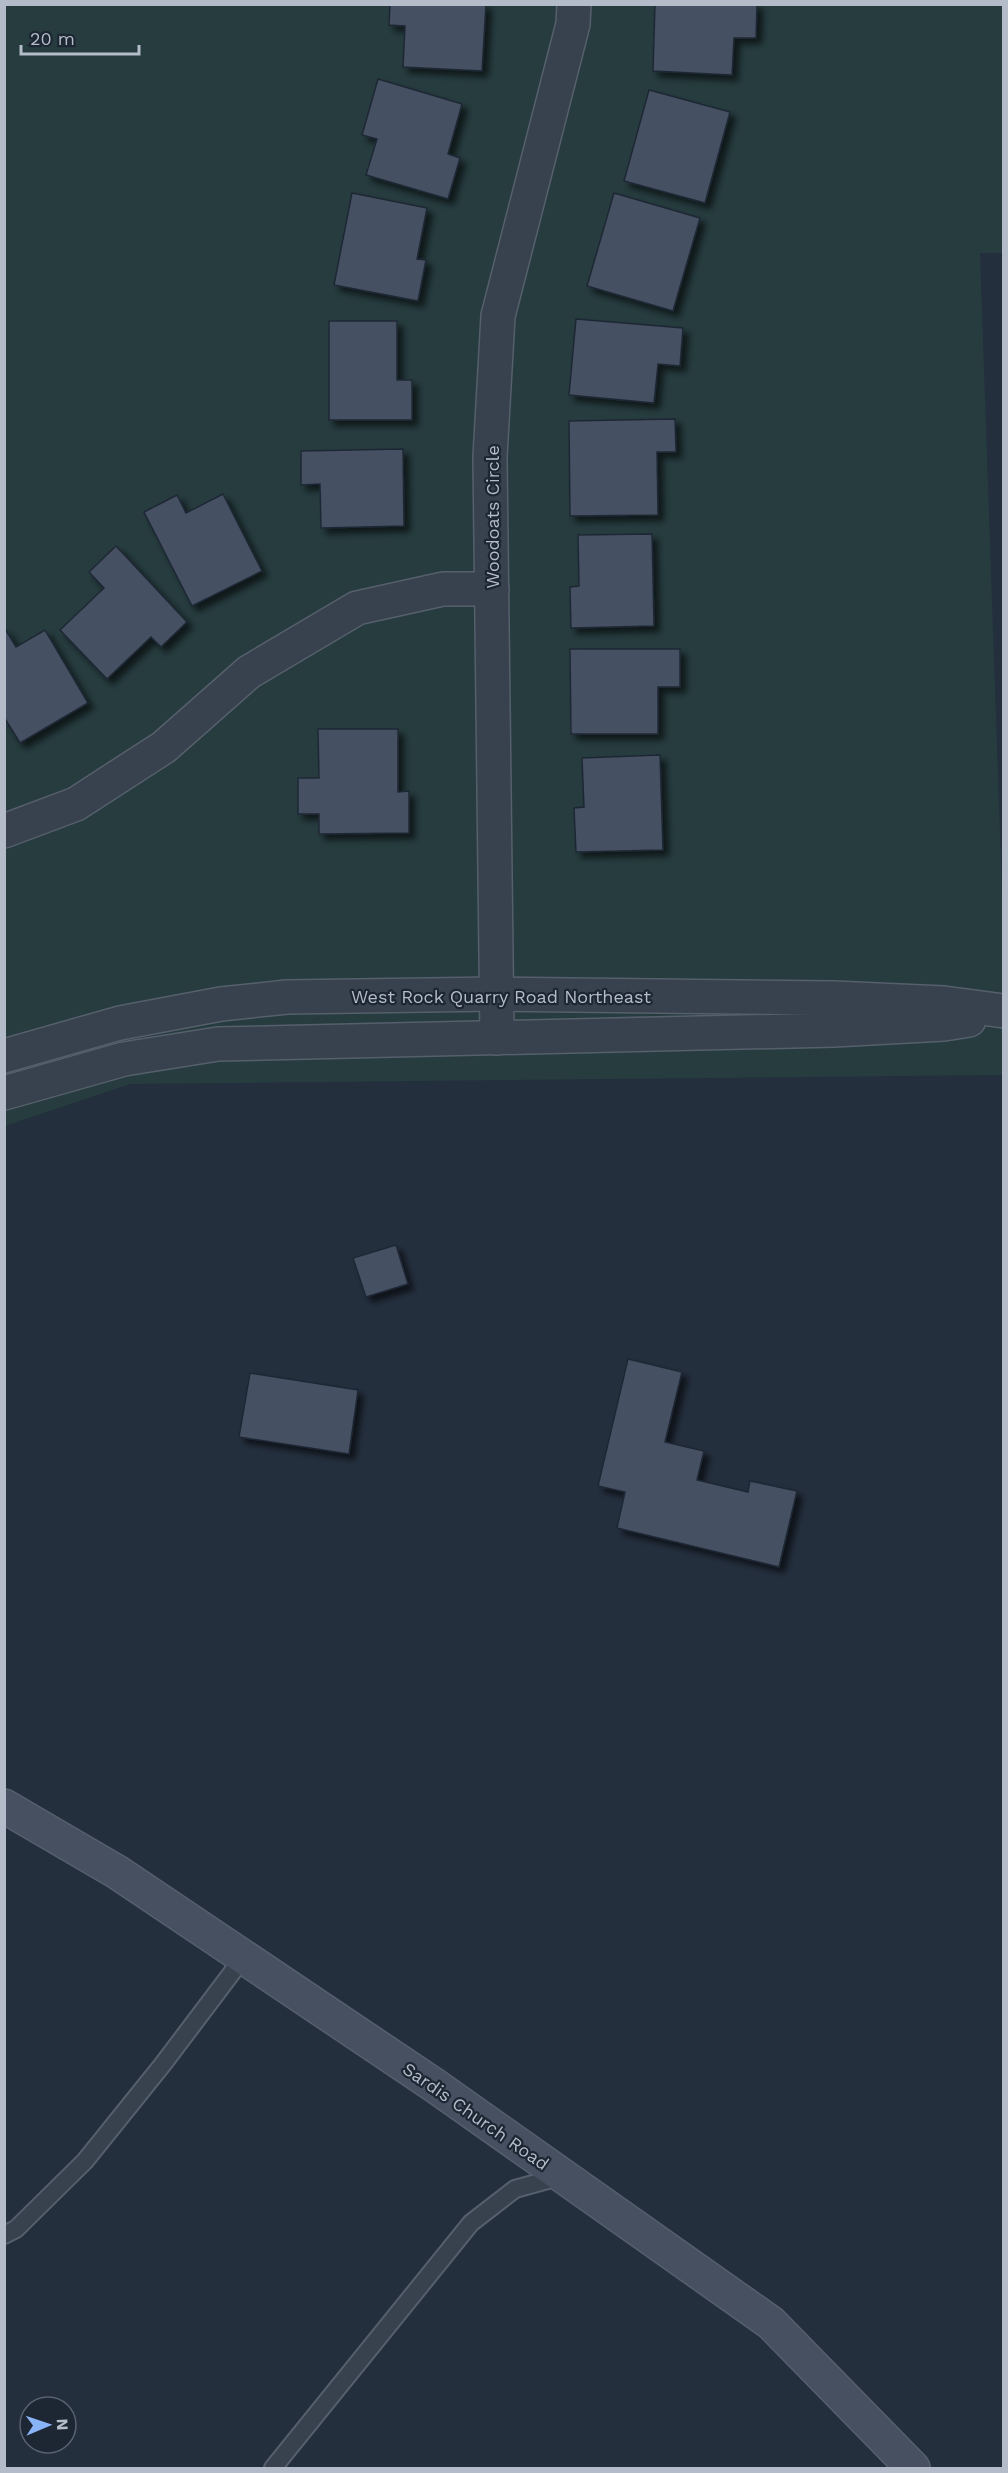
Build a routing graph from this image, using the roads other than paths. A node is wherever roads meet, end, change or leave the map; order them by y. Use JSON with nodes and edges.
{"nodes":[{"id":1,"x":574,"y":4,"type":"edge"},
{"id":2,"x":492,"y":589,"type":"junction"},
{"id":3,"x":4,"y":831,"type":"edge"},
{"id":4,"x":497,"y":994,"type":"junction"},
{"id":5,"x":1004,"y":1013,"type":"edge"},
{"id":6,"x":497,"y":1038,"type":"junction"},
{"id":7,"x":4,"y":1056,"type":"edge"},
{"id":8,"x":4,"y":1093,"type":"edge"},
{"id":9,"x":4,"y":1806,"type":"edge"},
{"id":10,"x":243,"y":1958,"type":"junction"},
{"id":11,"x":562,"y":2176,"type":"junction"},
{"id":12,"x":4,"y":2235,"type":"edge"},
{"id":13,"x":273,"y":2469,"type":"edge"},
{"id":14,"x":913,"y":2469,"type":"edge"}],
"edges":[{"from":1,"to":2,"type":"street","name":"Woodoats Circle"},
{"from":2,"to":3,"type":"street"},
{"from":2,"to":4,"type":"street","name":"Woodoats Circle"},
{"from":4,"to":5,"type":"street","name":"West Rock Quarry Road Northeast"},
{"from":4,"to":6,"type":"street","name":"Woodoats Circle"},
{"from":4,"to":7,"type":"street","name":"West Rock Quarry Road Northeast"},
{"from":5,"to":6,"type":"street","name":"West Rock Quarry Road Northeast"},
{"from":6,"to":8,"type":"street","name":"West Rock Quarry Road Northeast"},
{"from":9,"to":10,"type":"street","name":"Sardis Church Road"},
{"from":10,"to":11,"type":"street","name":"Sardis Church Road"},
{"from":10,"to":12,"type":"lane"},
{"from":11,"to":13,"type":"lane"},
{"from":11,"to":14,"type":"street","name":"Sardis Church Road"}]}
